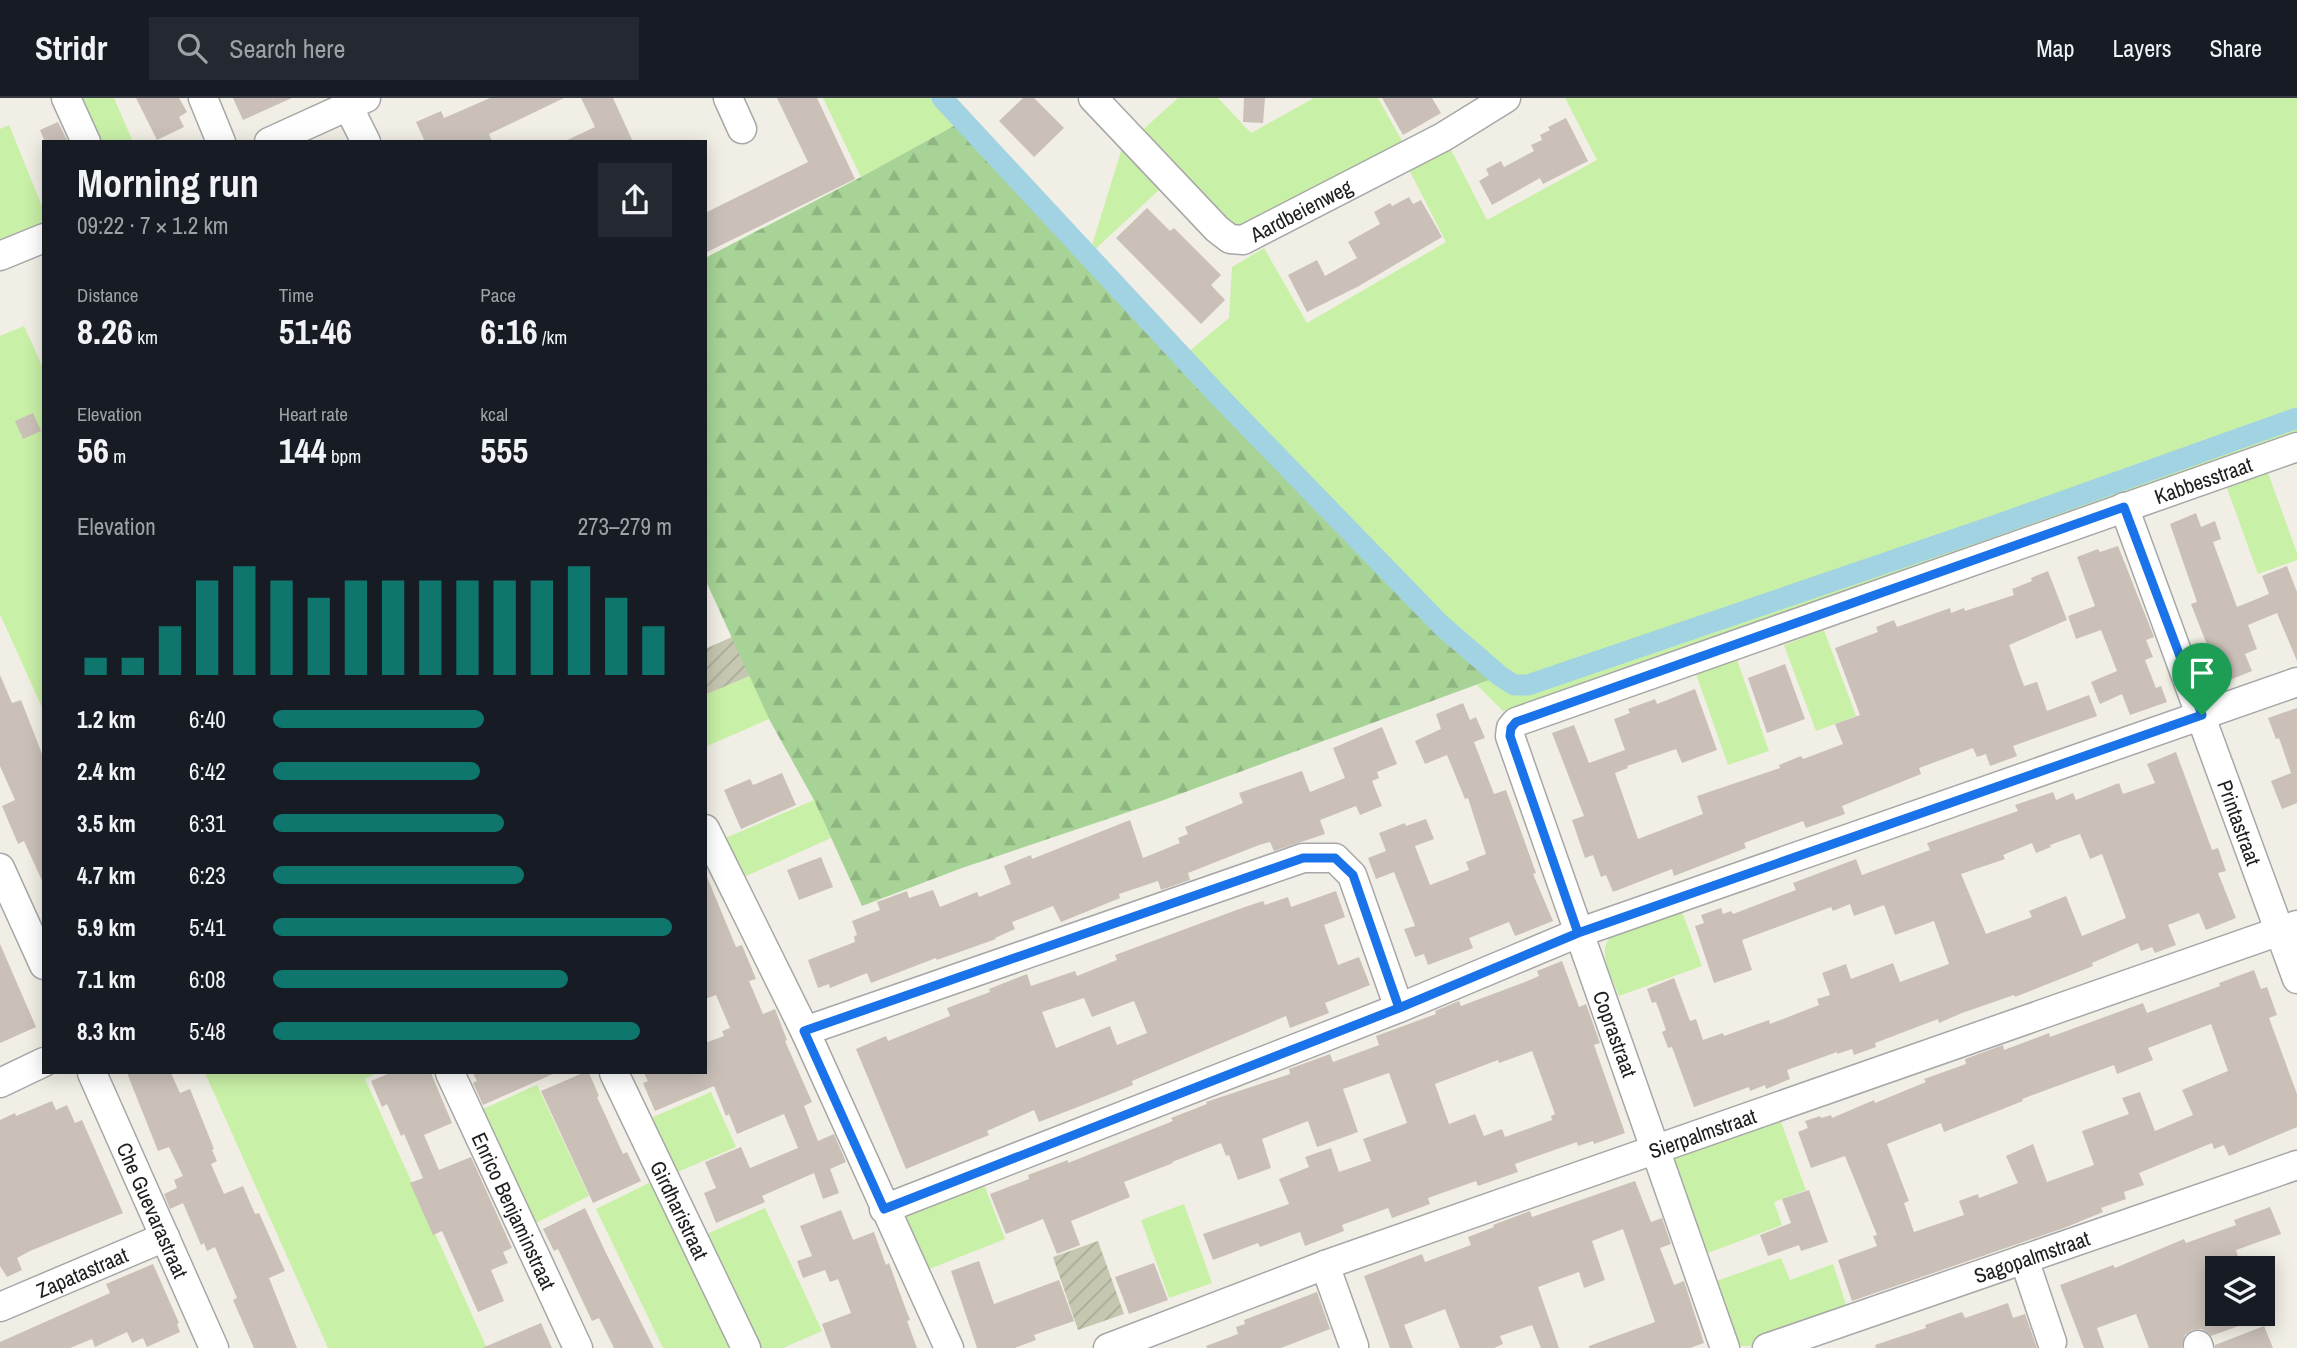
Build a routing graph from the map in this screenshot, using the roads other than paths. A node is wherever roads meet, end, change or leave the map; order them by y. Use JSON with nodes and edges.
{"nodes":[{"id":1,"x":66,"y":98,"type":"edge"},
{"id":2,"x":203,"y":98,"type":"edge"},
{"id":3,"x":728,"y":98,"type":"edge"},
{"id":4,"x":1093,"y":98,"type":"edge"},
{"id":5,"x":1506,"y":98,"type":"edge"},
{"id":6,"x":357,"y":102,"type":"edge"},
{"id":7,"x":742,"y":129,"type":"dead end"},
{"id":8,"x":85,"y":140,"type":"edge"},
{"id":9,"x":220,"y":140,"type":"edge"},
{"id":10,"x":273,"y":140,"type":"edge"},
{"id":11,"x":366,"y":140,"type":"edge"},
{"id":12,"x":42,"y":239,"type":"edge"},
{"id":13,"x":0,"y":256,"type":"edge"},
{"id":14,"x":2297,"y":447,"type":"edge"},
{"id":15,"x":2124,"y":507,"type":"junction"},
{"id":16,"x":2297,"y":682,"type":"edge"},
{"id":17,"x":2202,"y":715,"type":"junction"},
{"id":18,"x":1516,"y":722,"type":"joint"},
{"id":19,"x":707,"y":834,"type":"edge"},
{"id":20,"x":0,"y":868,"type":"edge"},
{"id":21,"x":2289,"y":928,"type":"edge"},
{"id":22,"x":1578,"y":933,"type":"junction"},
{"id":23,"x":42,"y":961,"type":"edge"},
{"id":24,"x":2297,"y":979,"type":"edge"},
{"id":25,"x":1399,"y":1008,"type":"junction"},
{"id":26,"x":804,"y":1031,"type":"junction"},
{"id":27,"x":42,"y":1063,"type":"edge"},
{"id":28,"x":92,"y":1074,"type":"edge"},
{"id":29,"x":450,"y":1074,"type":"edge"},
{"id":30,"x":614,"y":1074,"type":"edge"},
{"id":31,"x":0,"y":1083,"type":"edge"},
{"id":32,"x":1656,"y":1149,"type":"junction"},
{"id":33,"x":2297,"y":1165,"type":"edge"},
{"id":34,"x":884,"y":1209,"type":"junction"},
{"id":35,"x":165,"y":1237,"type":"junction"},
{"id":36,"x":2024,"y":1259,"type":"junction"},
{"id":37,"x":1325,"y":1265,"type":"junction"},
{"id":38,"x":0,"y":1307,"type":"edge"},
{"id":39,"x":2052,"y":1342,"type":"dead end"},
{"id":40,"x":1353,"y":1346,"type":"dead end"},
{"id":41,"x":214,"y":1348,"type":"edge"},
{"id":42,"x":578,"y":1348,"type":"edge"},
{"id":43,"x":746,"y":1348,"type":"edge"},
{"id":44,"x":949,"y":1348,"type":"edge"},
{"id":45,"x":1108,"y":1348,"type":"edge"},
{"id":46,"x":1725,"y":1348,"type":"edge"},
{"id":47,"x":1767,"y":1348,"type":"edge"}],
"edges":[{"from":1,"to":8,"type":"street"},
{"from":2,"to":9,"type":"street"},
{"from":3,"to":7,"type":"street"},
{"from":4,"to":5,"type":"street","name":"Aardbeienweg"},
{"from":6,"to":10,"type":"street"},
{"from":6,"to":11,"type":"street"},
{"from":12,"to":13,"type":"street"},
{"from":14,"to":15,"type":"street","name":"Kabbesstraat"},
{"from":15,"to":17,"type":"street","name":"Printastraat"},
{"from":15,"to":18,"type":"street","name":"Kabbesstraat"},
{"from":16,"to":17,"type":"street"},
{"from":17,"to":21,"type":"street","name":"Printastraat"},
{"from":17,"to":22,"type":"street"},
{"from":18,"to":22,"type":"street","name":"Coprastraat"},
{"from":19,"to":26,"type":"street"},
{"from":20,"to":23,"type":"street"},
{"from":21,"to":24,"type":"street","name":"Printastraat"},
{"from":21,"to":32,"type":"street","name":"Sierpalmstraat"},
{"from":22,"to":25,"type":"street"},
{"from":22,"to":32,"type":"street","name":"Coprastraat"},
{"from":25,"to":26,"type":"street"},
{"from":25,"to":34,"type":"street"},
{"from":26,"to":34,"type":"street"},
{"from":27,"to":31,"type":"street"},
{"from":28,"to":35,"type":"street","name":"Che Guevarastraat"},
{"from":29,"to":42,"type":"street","name":"Enrico Benjaminstraat"},
{"from":30,"to":43,"type":"street","name":"Girdharistraat"},
{"from":32,"to":37,"type":"street","name":"Sierpalmstraat"},
{"from":32,"to":46,"type":"street","name":"Coprastraat"},
{"from":33,"to":36,"type":"street","name":"Sagopalmstraat"},
{"from":34,"to":44,"type":"street"},
{"from":35,"to":38,"type":"street","name":"Zapatastraat"},
{"from":35,"to":41,"type":"street","name":"Che Guevarastraat"},
{"from":36,"to":39,"type":"street"},
{"from":36,"to":47,"type":"street","name":"Sagopalmstraat"},
{"from":37,"to":40,"type":"street"},
{"from":37,"to":45,"type":"street","name":"Sierpalmstraat"}]}
